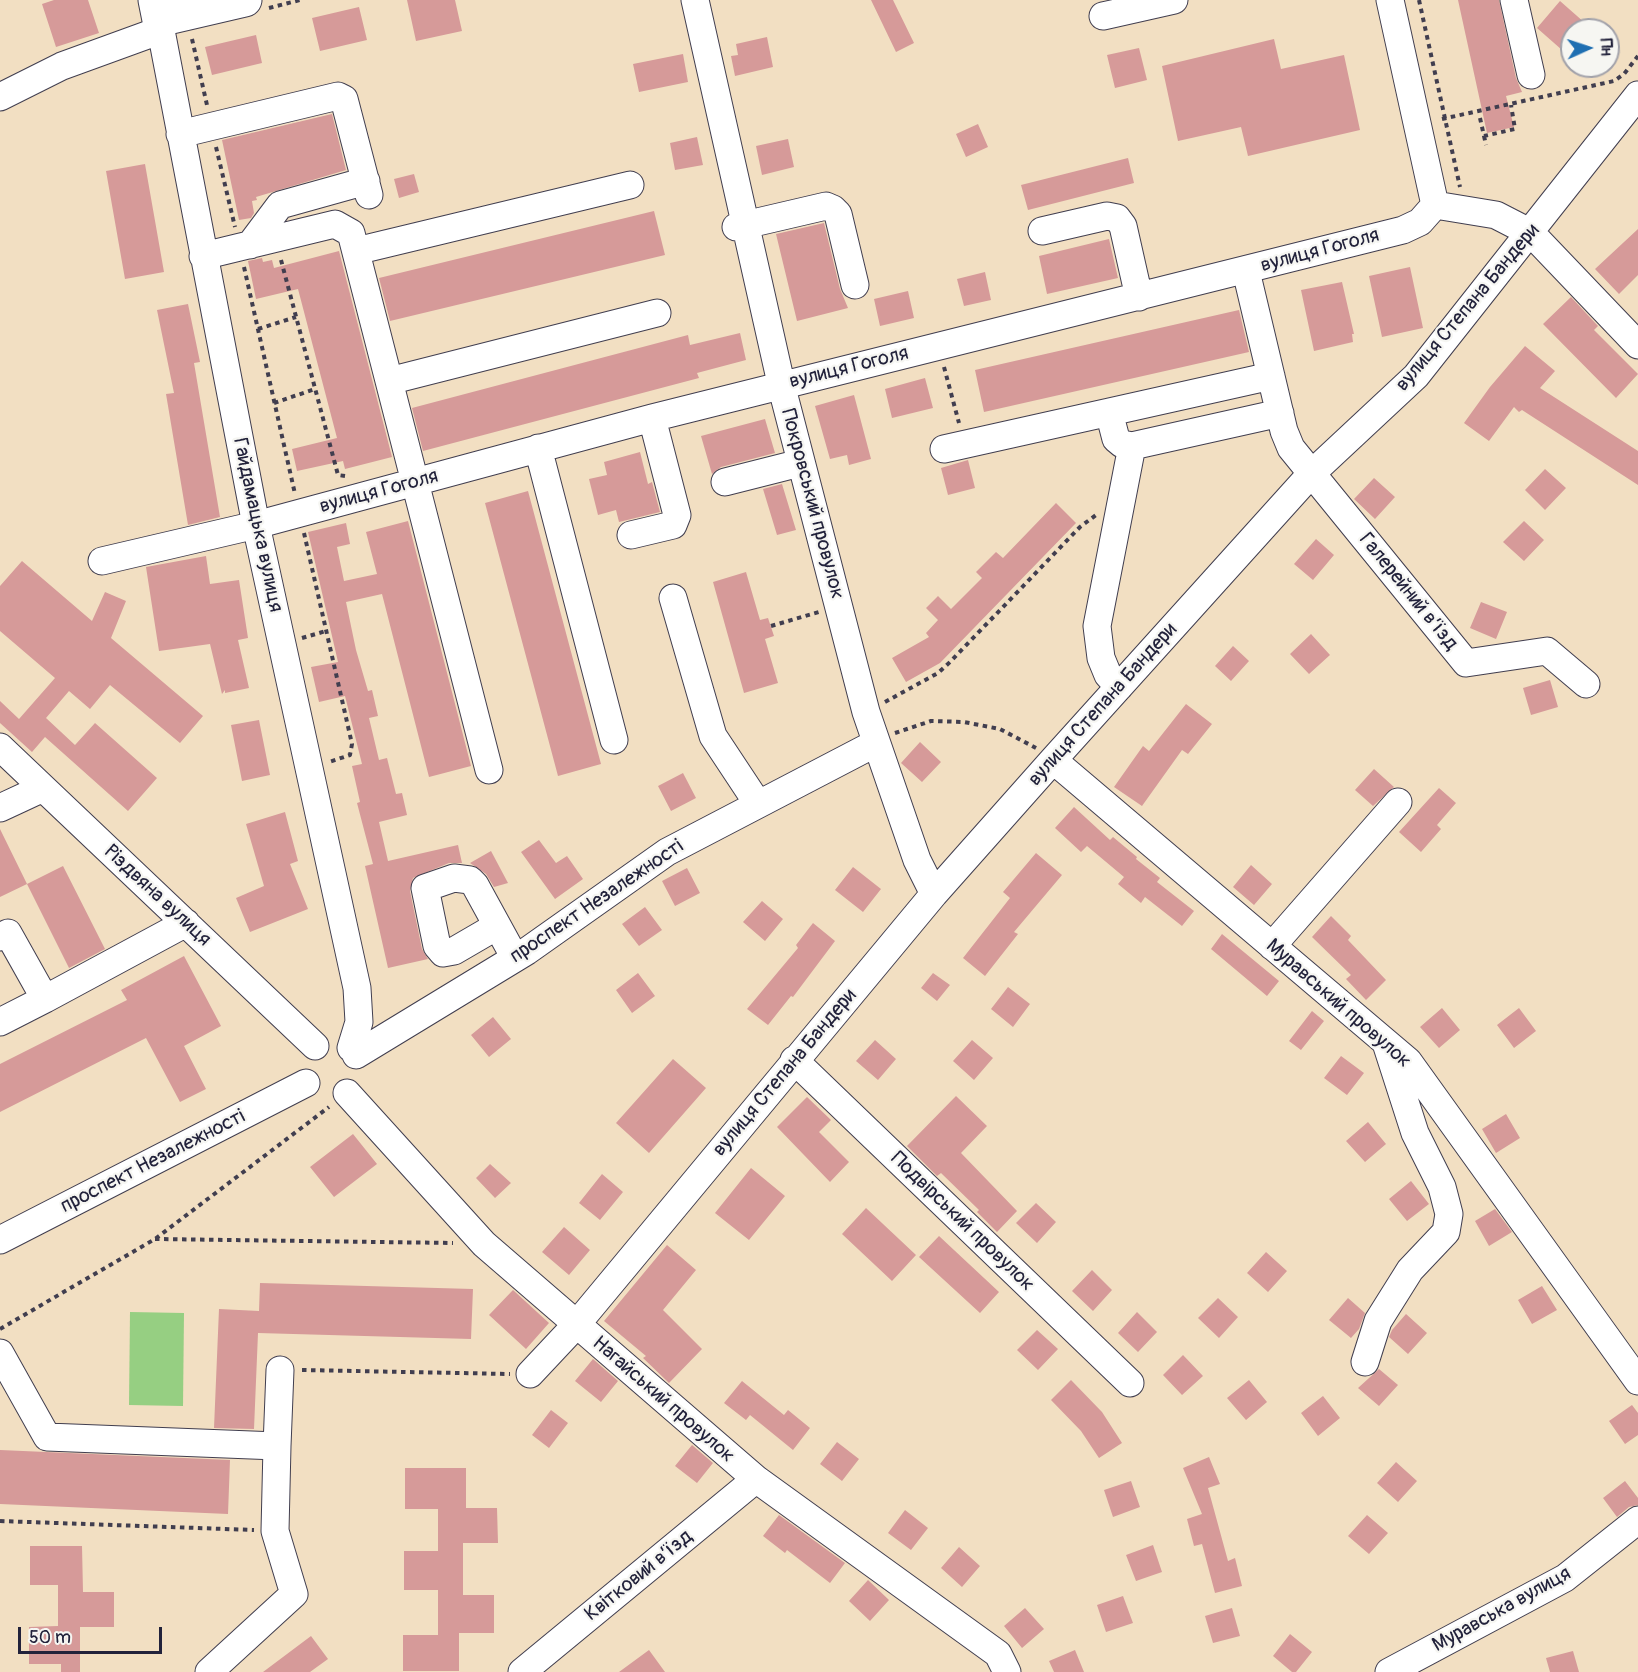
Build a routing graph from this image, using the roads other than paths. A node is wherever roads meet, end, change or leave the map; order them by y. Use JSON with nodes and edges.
{"nodes":[{"id":1,"x":245,"y":0,"type":"edge"},
{"id":2,"x":695,"y":0,"type":"edge"},
{"id":3,"x":1174,"y":0,"type":"edge"},
{"id":4,"x":1390,"y":0,"type":"edge"},
{"id":5,"x":1514,"y":0,"type":"edge"},
{"id":6,"x":166,"y":16,"type":"edge"},
{"id":7,"x":1103,"y":16,"type":"dead end"},
{"id":8,"x":1531,"y":75,"type":"dead end"},
{"id":9,"x":1638,"y":95,"type":"edge"},
{"id":10,"x":0,"y":97,"type":"edge"},
{"id":11,"x":180,"y":134,"type":"junction"},
{"id":12,"x":630,"y":185,"type":"dead end"},
{"id":13,"x":1435,"y":205,"type":"junction"},
{"id":14,"x":736,"y":227,"type":"dead end"},
{"id":15,"x":1042,"y":231,"type":"dead end"},
{"id":16,"x":1531,"y":233,"type":"junction"},
{"id":17,"x":251,"y":245,"type":"junction"},
{"id":18,"x":356,"y":250,"type":"junction"},
{"id":19,"x":204,"y":256,"type":"junction"},
{"id":20,"x":1246,"y":271,"type":"junction"},
{"id":21,"x":855,"y":285,"type":"dead end"},
{"id":22,"x":1139,"y":297,"type":"junction"},
{"id":23,"x":657,"y":313,"type":"dead end"},
{"id":24,"x":1638,"y":345,"type":"edge"},
{"id":25,"x":1271,"y":376,"type":"junction"},
{"id":26,"x":389,"y":381,"type":"junction"},
{"id":27,"x":781,"y":385,"type":"junction"},
{"id":28,"x":1108,"y":412,"type":"junction"},
{"id":29,"x":1280,"y":413,"type":"junction"},
{"id":30,"x":652,"y":418,"type":"junction"},
{"id":31,"x":1132,"y":446,"type":"junction"},
{"id":32,"x":954,"y":447,"type":"road end"},
{"id":33,"x":538,"y":448,"type":"junction"},
{"id":34,"x":800,"y":463,"type":"junction"},
{"id":35,"x":1311,"y":474,"type":"junction"},
{"id":36,"x":416,"y":482,"type":"junction"},
{"id":37,"x":725,"y":482,"type":"dead end"},
{"id":38,"x":256,"y":525,"type":"junction"},
{"id":39,"x":631,"y":535,"type":"dead end"},
{"id":40,"x":102,"y":561,"type":"dead end"},
{"id":41,"x":673,"y":598,"type":"dead end"},
{"id":42,"x":1586,"y":684,"type":"dead end"},
{"id":43,"x":1119,"y":687,"type":"junction"},
{"id":44,"x":614,"y":740,"type":"dead end"},
{"id":45,"x":876,"y":743,"type":"junction"},
{"id":46,"x":0,"y":747,"type":"edge"},
{"id":47,"x":1053,"y":760,"type":"junction"},
{"id":48,"x":489,"y":770,"type":"dead end"},
{"id":49,"x":43,"y":788,"type":"junction"},
{"id":50,"x":1398,"y":802,"type":"dead end"},
{"id":51,"x":758,"y":804,"type":"junction"},
{"id":52,"x":0,"y":808,"type":"edge"},
{"id":53,"x":934,"y":894,"type":"junction"},
{"id":54,"x":186,"y":923,"type":"junction"},
{"id":55,"x":497,"y":926,"type":"dead end"},
{"id":56,"x":0,"y":937,"type":"edge"},
{"id":57,"x":1272,"y":946,"type":"junction"},
{"id":58,"x":515,"y":958,"type":"junction"},
{"id":59,"x":45,"y":999,"type":"junction"},
{"id":60,"x":0,"y":1022,"type":"edge"},
{"id":61,"x":1386,"y":1042,"type":"junction"},
{"id":62,"x":315,"y":1046,"type":"junction"},
{"id":63,"x":354,"y":1052,"type":"junction"},
{"id":64,"x":794,"y":1060,"type":"junction"},
{"id":65,"x":306,"y":1083,"type":"junction"},
{"id":66,"x":347,"y":1094,"type":"junction"},
{"id":67,"x":0,"y":1240,"type":"edge"},
{"id":68,"x":576,"y":1324,"type":"junction"},
{"id":69,"x":0,"y":1353,"type":"edge"},
{"id":70,"x":1365,"y":1362,"type":"dead end"},
{"id":71,"x":280,"y":1370,"type":"road end"},
{"id":72,"x":530,"y":1374,"type":"road end"},
{"id":73,"x":1638,"y":1381,"type":"edge"},
{"id":74,"x":1130,"y":1383,"type":"dead end"},
{"id":75,"x":277,"y":1446,"type":"junction"},
{"id":76,"x":756,"y":1479,"type":"junction"},
{"id":77,"x":1638,"y":1520,"type":"edge"},
{"id":78,"x":209,"y":1672,"type":"edge"},
{"id":79,"x":522,"y":1672,"type":"edge"},
{"id":80,"x":1007,"y":1672,"type":"edge"},
{"id":81,"x":1389,"y":1672,"type":"edge"}],
"edges":[{"from":1,"to":6,"type":"main road"},
{"from":2,"to":27,"type":"street","name":"Покровський провулок"},
{"from":3,"to":7,"type":"street"},
{"from":4,"to":13,"type":"street"},
{"from":5,"to":8,"type":"street"},
{"from":6,"to":10,"type":"street"},
{"from":6,"to":11,"type":"street","name":"Гайдамацька вулиця"},
{"from":9,"to":16,"type":"street","name":"вулиця Степана Бандери"},
{"from":11,"to":17,"type":"street"},
{"from":11,"to":19,"type":"street","name":"Гайдамацька вулиця"},
{"from":12,"to":18,"type":"street"},
{"from":13,"to":16,"type":"street"},
{"from":13,"to":20,"type":"street","name":"вулиця Гоголя"},
{"from":14,"to":21,"type":"street"},
{"from":15,"to":22,"type":"street"},
{"from":16,"to":24,"type":"street"},
{"from":16,"to":35,"type":"street","name":"вулиця Степана Бандери"},
{"from":17,"to":18,"type":"street"},
{"from":17,"to":19,"type":"street"},
{"from":18,"to":26,"type":"street"},
{"from":19,"to":38,"type":"street","name":"Гайдамацька вулиця"},
{"from":20,"to":22,"type":"street","name":"вулиця Гоголя"},
{"from":20,"to":25,"type":"street"},
{"from":22,"to":27,"type":"street","name":"вулиця Гоголя"},
{"from":23,"to":26,"type":"street"},
{"from":25,"to":28,"type":"street"},
{"from":25,"to":29,"type":"street"},
{"from":26,"to":36,"type":"street"},
{"from":27,"to":30,"type":"street","name":"вулиця Гоголя"},
{"from":27,"to":34,"type":"street","name":"Покровський провулок"},
{"from":28,"to":31,"type":"street"},
{"from":28,"to":32,"type":"street"},
{"from":29,"to":31,"type":"street"},
{"from":29,"to":35,"type":"street"},
{"from":30,"to":33,"type":"street","name":"вулиця Гоголя"},
{"from":30,"to":39,"type":"street"},
{"from":31,"to":43,"type":"street"},
{"from":33,"to":36,"type":"street","name":"вулиця Гоголя"},
{"from":33,"to":44,"type":"street"},
{"from":34,"to":37,"type":"street"},
{"from":34,"to":45,"type":"street","name":"Покровський провулок"},
{"from":35,"to":42,"type":"street","name":"Галерейний в’їзд"},
{"from":35,"to":43,"type":"street","name":"вулиця Степана Бандери"},
{"from":36,"to":38,"type":"street","name":"вулиця Гоголя"},
{"from":36,"to":48,"type":"street"},
{"from":38,"to":40,"type":"street","name":"вулиця Гоголя"},
{"from":38,"to":63,"type":"street","name":"Гайдамацька вулиця"},
{"from":41,"to":51,"type":"street"},
{"from":43,"to":47,"type":"street","name":"вулиця Степана Бандери"},
{"from":45,"to":51,"type":"street","name":"проспект Незалежності"},
{"from":45,"to":53,"type":"street","name":"Покровський провулок"},
{"from":46,"to":49,"type":"street","name":"Різдвяна вулиця"},
{"from":47,"to":53,"type":"street","name":"вулиця Степана Бандери"},
{"from":47,"to":57,"type":"street","name":"Муравський провулок"},
{"from":49,"to":52,"type":"street"},
{"from":49,"to":54,"type":"street","name":"Різдвяна вулиця"},
{"from":50,"to":57,"type":"street"},
{"from":51,"to":58,"type":"street","name":"проспект Незалежності"},
{"from":53,"to":64,"type":"street","name":"вулиця Степана Бандери"},
{"from":54,"to":59,"type":"street"},
{"from":54,"to":62,"type":"street","name":"Різдвяна вулиця"},
{"from":55,"to":58,"type":"street"},
{"from":56,"to":59,"type":"street"},
{"from":57,"to":61,"type":"street","name":"Муравський провулок"},
{"from":58,"to":63,"type":"street","name":"проспект Незалежності"},
{"from":59,"to":60,"type":"street"},
{"from":61,"to":70,"type":"street"},
{"from":61,"to":73,"type":"street","name":"Муравський провулок"},
{"from":62,"to":63,"type":"street"},
{"from":62,"to":65,"type":"street"},
{"from":63,"to":66,"type":"street"},
{"from":64,"to":68,"type":"street","name":"вулиця Степана Бандери"},
{"from":64,"to":74,"type":"street","name":"Подвірський провулок"},
{"from":65,"to":66,"type":"street"},
{"from":65,"to":67,"type":"street","name":"проспект Незалежності"},
{"from":66,"to":68,"type":"street","name":"Нагайський провулок"},
{"from":68,"to":72,"type":"street","name":"вулиця Степана Бандери"},
{"from":68,"to":76,"type":"street","name":"Нагайський провулок"},
{"from":69,"to":75,"type":"street"},
{"from":71,"to":75,"type":"street"},
{"from":75,"to":78,"type":"street"},
{"from":76,"to":79,"type":"street","name":"Квітковий в’їзд"},
{"from":76,"to":80,"type":"street","name":"Нагайський провулок"},
{"from":77,"to":81,"type":"street","name":"Муравська вулиця"}]}
